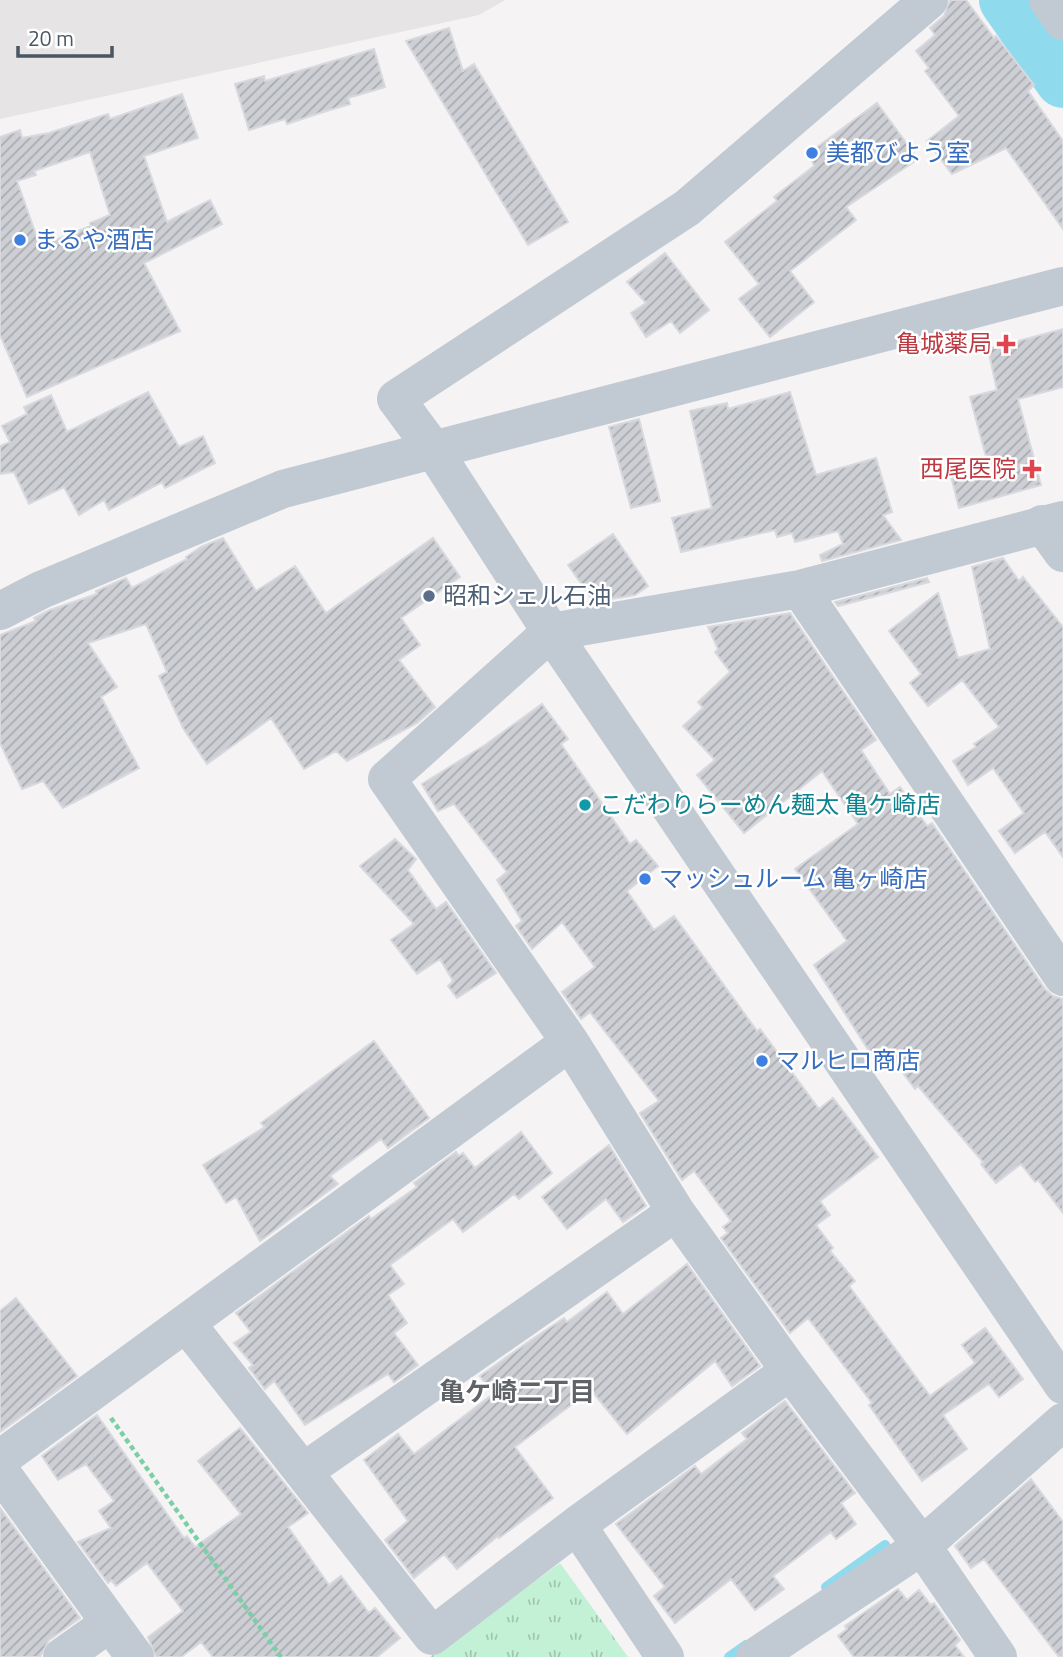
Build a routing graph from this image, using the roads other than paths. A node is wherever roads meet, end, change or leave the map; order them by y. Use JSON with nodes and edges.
{"nodes":[{"id":1,"x":929,"y":0,"type":"edge"},
{"id":2,"x":1048,"y":0,"type":"edge"},
{"id":3,"x":1063,"y":21,"type":"edge"},
{"id":4,"x":1063,"y":286,"type":"edge"},
{"id":5,"x":433,"y":449,"type":"junction"},
{"id":6,"x":1056,"y":532,"type":"edge"},
{"id":7,"x":800,"y":589,"type":"junction"},
{"id":8,"x":0,"y":611,"type":"edge"},
{"id":9,"x":551,"y":632,"type":"junction"},
{"id":10,"x":1063,"y":976,"type":"edge"},
{"id":11,"x":570,"y":1042,"type":"junction"},
{"id":12,"x":676,"y":1212,"type":"junction"},
{"id":13,"x":186,"y":1323,"type":"junction"},
{"id":14,"x":790,"y":1371,"type":"junction"},
{"id":15,"x":1063,"y":1385,"type":"edge"},
{"id":16,"x":1063,"y":1422,"type":"edge"},
{"id":17,"x":0,"y":1459,"type":"edge"},
{"id":18,"x":0,"y":1471,"type":"edge"},
{"id":19,"x":303,"y":1472,"type":"junction"},
{"id":20,"x":577,"y":1525,"type":"junction"},
{"id":21,"x":922,"y":1546,"type":"junction"},
{"id":22,"x":110,"y":1623,"type":"junction"},
{"id":23,"x":62,"y":1657,"type":"edge"},
{"id":24,"x":135,"y":1657,"type":"edge"},
{"id":25,"x":665,"y":1657,"type":"edge"},
{"id":26,"x":755,"y":1657,"type":"edge"},
{"id":27,"x":998,"y":1657,"type":"edge"}],
"edges":[{"from":1,"to":5,"type":"street"},
{"from":2,"to":3,"type":"street"},
{"from":4,"to":5,"type":"street"},
{"from":5,"to":8,"type":"street"},
{"from":5,"to":9,"type":"street"},
{"from":6,"to":7,"type":"street"},
{"from":7,"to":9,"type":"street"},
{"from":7,"to":10,"type":"street"},
{"from":9,"to":11,"type":"street"},
{"from":9,"to":15,"type":"street"},
{"from":11,"to":12,"type":"street"},
{"from":11,"to":13,"type":"street"},
{"from":12,"to":14,"type":"street"},
{"from":12,"to":19,"type":"street"},
{"from":13,"to":17,"type":"street"},
{"from":13,"to":19,"type":"street"},
{"from":14,"to":20,"type":"street"},
{"from":14,"to":21,"type":"street"},
{"from":16,"to":21,"type":"street"},
{"from":18,"to":22,"type":"street"},
{"from":19,"to":20,"type":"street"},
{"from":20,"to":25,"type":"street"},
{"from":21,"to":26,"type":"street"},
{"from":21,"to":27,"type":"street"},
{"from":22,"to":23,"type":"street"},
{"from":22,"to":24,"type":"street"}]}
